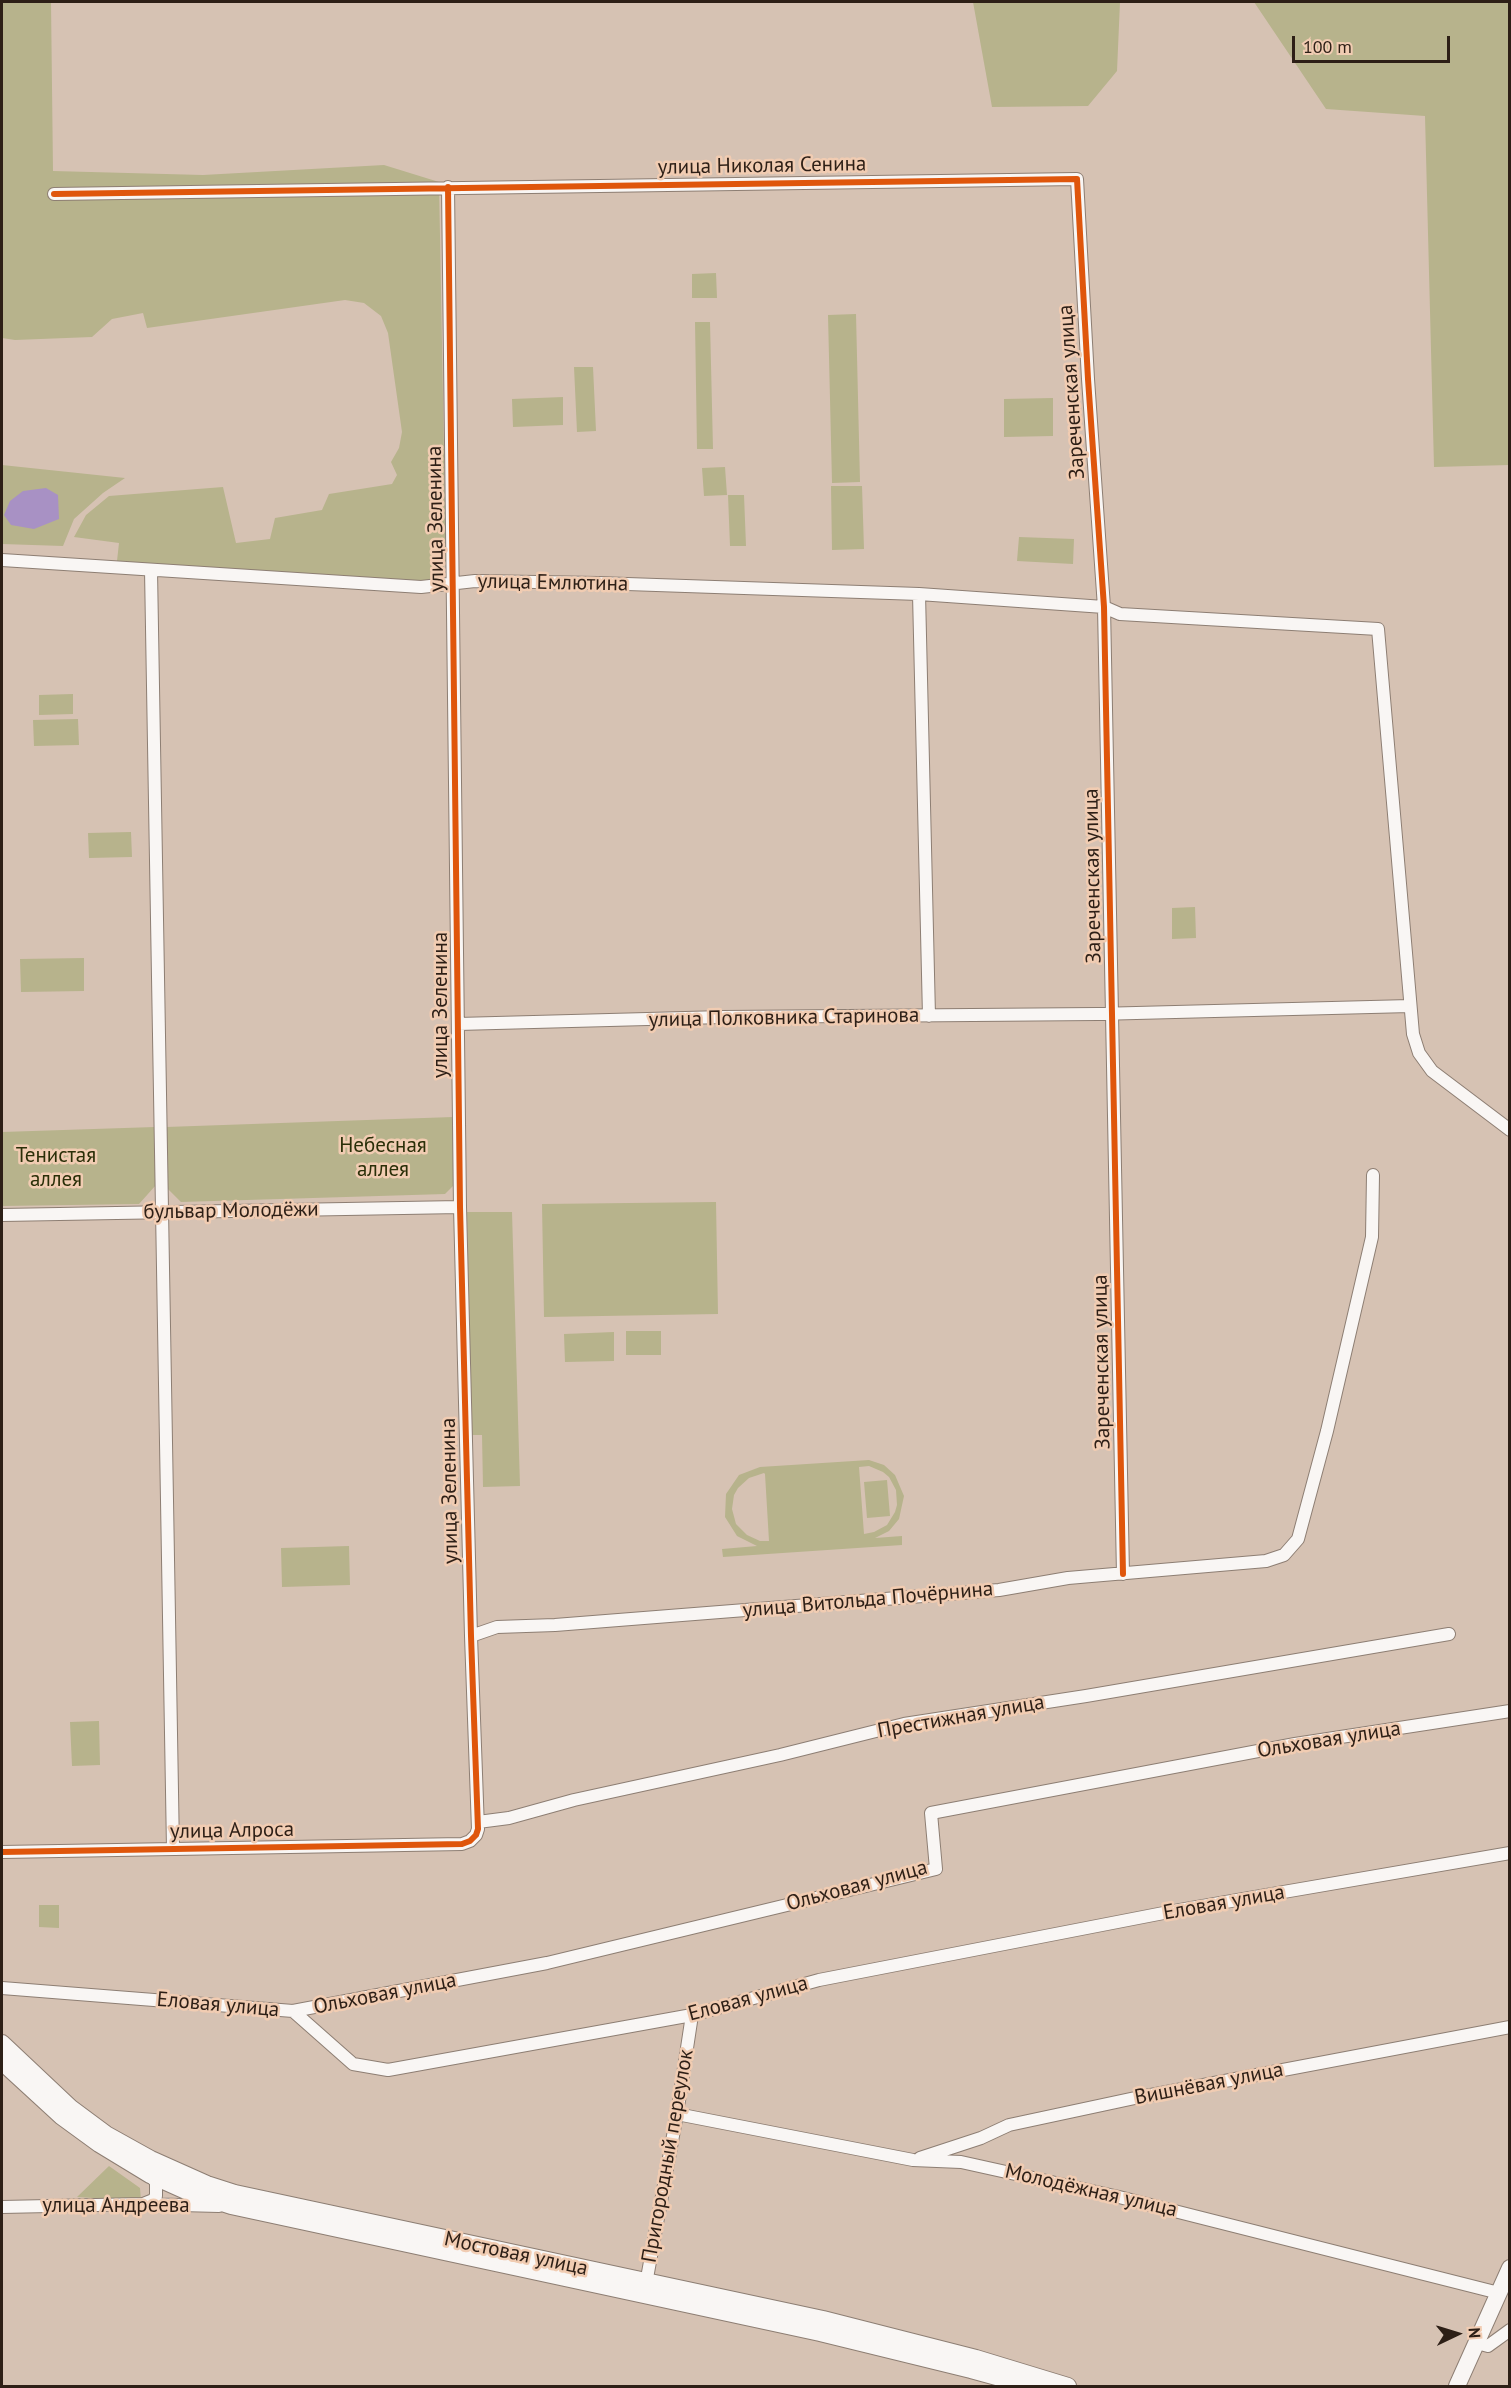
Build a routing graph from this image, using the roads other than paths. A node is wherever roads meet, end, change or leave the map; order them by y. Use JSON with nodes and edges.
{"nodes":[{"id":1,"x":1077,"y":179,"type":"joint"},
{"id":2,"x":448,"y":187,"type":"junction"},
{"id":3,"x":54,"y":194,"type":"dead end"},
{"id":4,"x":2,"y":560,"type":"edge"},
{"id":5,"x":151,"y":570,"type":"junction"},
{"id":6,"x":454,"y":584,"type":"junction"},
{"id":7,"x":919,"y":594,"type":"junction"},
{"id":8,"x":1104,"y":607,"type":"junction"},
{"id":9,"x":1410,"y":1006,"type":"junction"},
{"id":10,"x":1111,"y":1013,"type":"junction"},
{"id":11,"x":929,"y":1016,"type":"junction"},
{"id":12,"x":458,"y":1024,"type":"junction"},
{"id":13,"x":1509,"y":1130,"type":"edge"},
{"id":14,"x":1373,"y":1175,"type":"dead end"},
{"id":15,"x":460,"y":1207,"type":"junction"},
{"id":16,"x":161,"y":1213,"type":"junction"},
{"id":17,"x":2,"y":1215,"type":"edge"},
{"id":18,"x":1123,"y":1574,"type":"junction"},
{"id":19,"x":1449,"y":1634,"type":"dead end"},
{"id":20,"x":471,"y":1636,"type":"junction"},
{"id":21,"x":1509,"y":1711,"type":"edge"},
{"id":22,"x":478,"y":1822,"type":"junction"},
{"id":23,"x":173,"y":1849,"type":"junction"},
{"id":24,"x":2,"y":1852,"type":"edge"},
{"id":25,"x":1509,"y":1853,"type":"edge"},
{"id":26,"x":2,"y":1988,"type":"edge"},
{"id":27,"x":293,"y":2011,"type":"junction"},
{"id":28,"x":692,"y":2015,"type":"junction"},
{"id":29,"x":1509,"y":2027,"type":"edge"},
{"id":30,"x":2,"y":2043,"type":"edge"},
{"id":31,"x":2,"y":2062,"type":"edge"},
{"id":32,"x":677,"y":2114,"type":"junction"},
{"id":33,"x":913,"y":2160,"type":"junction"},
{"id":34,"x":150,"y":2175,"type":"junction"},
{"id":35,"x":144,"y":2204,"type":"junction"},
{"id":36,"x":231,"y":2206,"type":"junction"},
{"id":37,"x":2,"y":2207,"type":"edge"},
{"id":38,"x":1509,"y":2268,"type":"edge"},
{"id":39,"x":645,"y":2289,"type":"junction"},
{"id":40,"x":1499,"y":2293,"type":"junction"},
{"id":41,"x":1509,"y":2330,"type":"edge"},
{"id":42,"x":1477,"y":2343,"type":"junction"},
{"id":43,"x":1029,"y":2386,"type":"edge"},
{"id":44,"x":1068,"y":2386,"type":"edge"},
{"id":45,"x":1457,"y":2386,"type":"edge"}],
"edges":[{"from":1,"to":2,"type":"street","name":"улица Николая Сенина"},
{"from":1,"to":8,"type":"street","name":"Зареченская улица"},
{"from":2,"to":3,"type":"street","name":"улица Николая Сенина"},
{"from":2,"to":6,"type":"street","name":"улица Зеленина"},
{"from":4,"to":5,"type":"street","name":"улица Емлютина"},
{"from":5,"to":6,"type":"street","name":"улица Емлютина"},
{"from":5,"to":16,"type":"street"},
{"from":6,"to":7,"type":"street","name":"улица Емлютина"},
{"from":6,"to":12,"type":"street","name":"улица Зеленина"},
{"from":7,"to":8,"type":"street","name":"улица Емлютина"},
{"from":7,"to":11,"type":"street"},
{"from":8,"to":9,"type":"street","name":"улица Емлютина"},
{"from":8,"to":10,"type":"street","name":"Зареченская улица"},
{"from":9,"to":10,"type":"street","name":"улица Полковника Старинова"},
{"from":9,"to":13,"type":"street"},
{"from":10,"to":11,"type":"street","name":"улица Полковника Старинова"},
{"from":10,"to":18,"type":"street","name":"Зареченская улица"},
{"from":11,"to":12,"type":"street","name":"улица Полковника Старинова"},
{"from":12,"to":15,"type":"street","name":"улица Зеленина"},
{"from":14,"to":18,"type":"street","name":"улица Витольда Почёрнина"},
{"from":15,"to":16,"type":"street","name":"бульвар Молодёжи"},
{"from":15,"to":20,"type":"street","name":"улица Зеленина"},
{"from":16,"to":17,"type":"street","name":"бульвар Молодёжи"},
{"from":16,"to":23,"type":"street"},
{"from":18,"to":20,"type":"street","name":"улица Витольда Почёрнина"},
{"from":19,"to":22,"type":"street","name":"Престижная улица"},
{"from":20,"to":22,"type":"street","name":"улица Зеленина"},
{"from":21,"to":27,"type":"street","name":"Ольховая улица"},
{"from":22,"to":23,"type":"street","name":"улица Алроса"},
{"from":23,"to":24,"type":"street","name":"улица Алроса"},
{"from":25,"to":28,"type":"street","name":"Еловая улица"},
{"from":26,"to":27,"type":"street","name":"Еловая улица"},
{"from":27,"to":28,"type":"street","name":"Еловая улица"},
{"from":28,"to":32,"type":"street","name":"Пригородный переулок"},
{"from":29,"to":33,"type":"street","name":"Вишнёвая улица"},
{"from":30,"to":39,"type":"main road","name":"Мостовая улица"},
{"from":31,"to":34,"type":"main road","name":"Мостовая улица"},
{"from":32,"to":33,"type":"street","name":"Молодёжная улица"},
{"from":32,"to":39,"type":"street","name":"Пригородный переулок"},
{"from":33,"to":40,"type":"street","name":"Молодёжная улица"},
{"from":34,"to":35,"type":"street"},
{"from":34,"to":36,"type":"main road","name":"Мостовая улица"},
{"from":35,"to":36,"type":"street","name":"улица Андреева"},
{"from":35,"to":37,"type":"street","name":"улица Андреева"},
{"from":36,"to":39,"type":"main road","name":"Мостовая улица"},
{"from":38,"to":40,"type":"main road"},
{"from":39,"to":43,"type":"main road","name":"Мостовая улица"},
{"from":39,"to":44,"type":"main road","name":"Мостовая улица"},
{"from":40,"to":42,"type":"main road"},
{"from":41,"to":42,"type":"street"},
{"from":42,"to":45,"type":"main road"}]}
